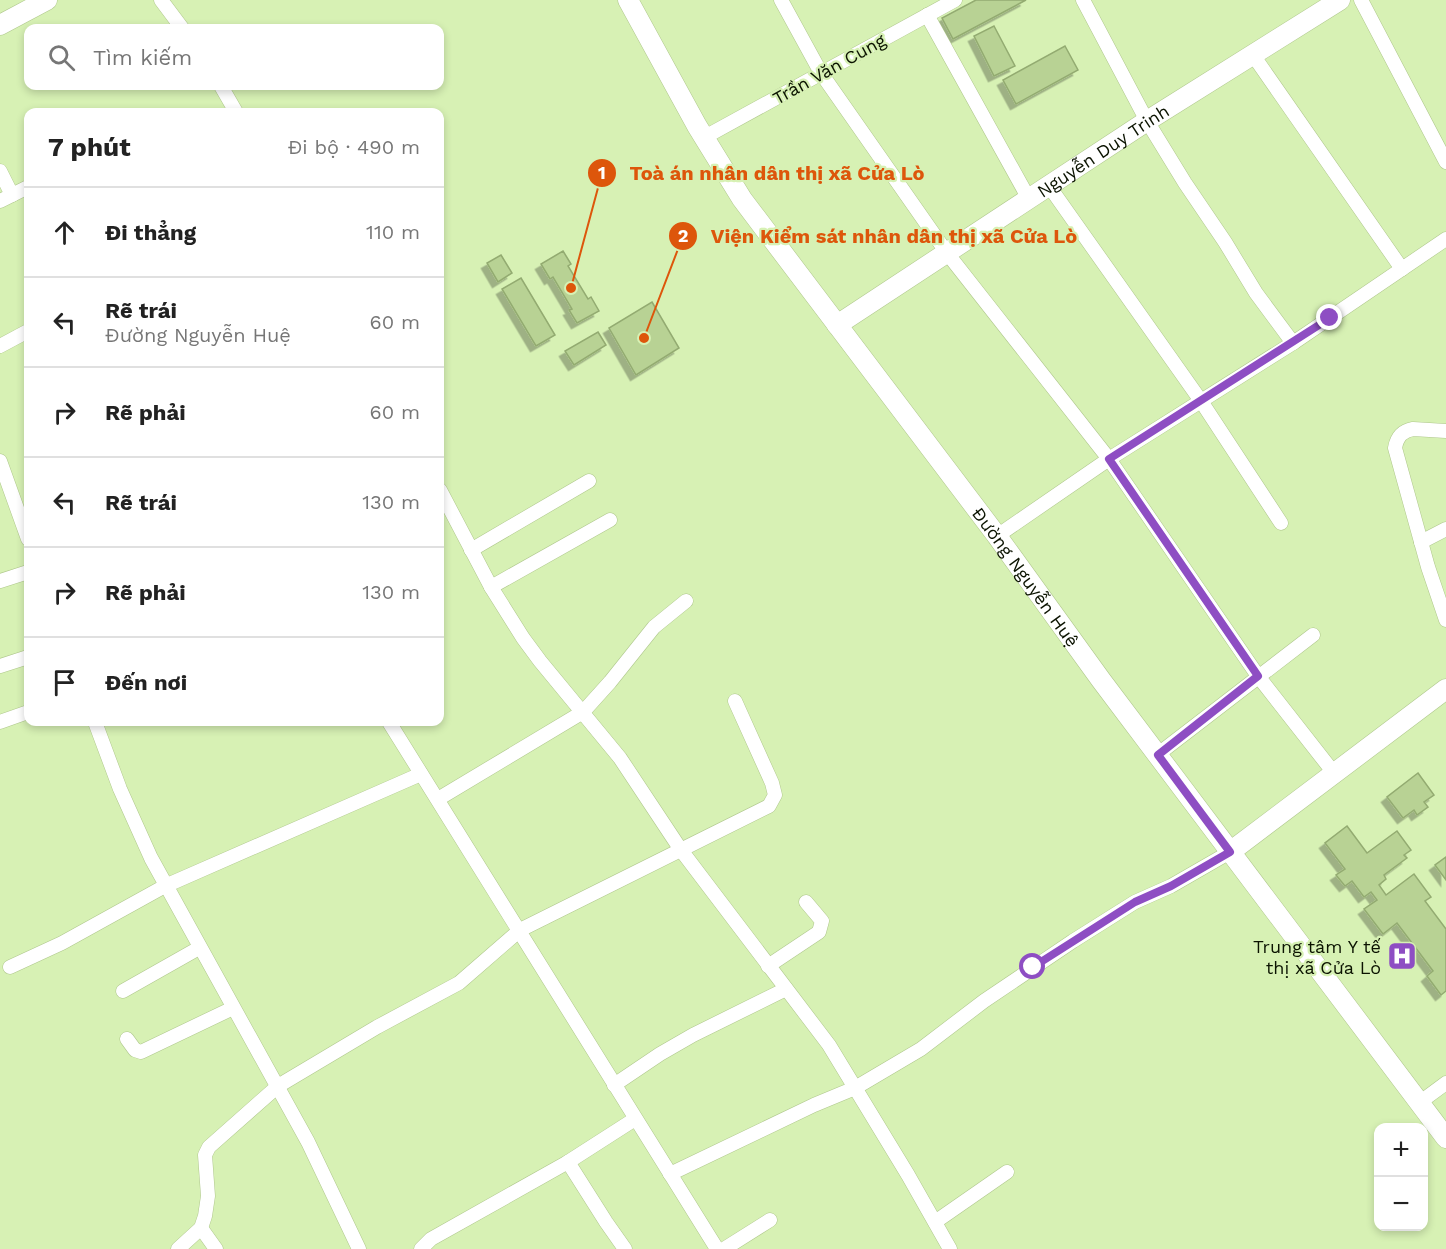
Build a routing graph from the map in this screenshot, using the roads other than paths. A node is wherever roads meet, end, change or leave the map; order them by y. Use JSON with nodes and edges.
{"nodes":[{"id":1,"x":47,"y":0,"type":"edge"},
{"id":2,"x":161,"y":0,"type":"edge"},
{"id":3,"x":628,"y":0,"type":"edge"},
{"id":4,"x":781,"y":0,"type":"edge"},
{"id":5,"x":956,"y":0,"type":"edge"},
{"id":6,"x":1083,"y":0,"type":"edge"},
{"id":7,"x":1340,"y":0,"type":"edge"},
{"id":8,"x":1362,"y":0,"type":"edge"},
{"id":9,"x":927,"y":15,"type":"junction"},
{"id":10,"x":179,"y":24,"type":"edge"},
{"id":11,"x":0,"y":25,"type":"edge"},
{"id":12,"x":1253,"y":55,"type":"junction"},
{"id":13,"x":821,"y":73,"type":"junction"},
{"id":14,"x":227,"y":90,"type":"edge"},
{"id":15,"x":234,"y":108,"type":"edge"},
{"id":16,"x":1148,"y":122,"type":"junction"},
{"id":17,"x":704,"y":138,"type":"junction"},
{"id":18,"x":1446,"y":162,"type":"edge"},
{"id":19,"x":0,"y":171,"type":"edge"},
{"id":20,"x":1049,"y":186,"type":"junction"},
{"id":21,"x":24,"y":189,"type":"edge"},
{"id":22,"x":6,"y":198,"type":"edge"},
{"id":23,"x":1029,"y":199,"type":"junction"},
{"id":24,"x":1446,"y":239,"type":"edge"},
{"id":25,"x":947,"y":253,"type":"junction"},
{"id":26,"x":1402,"y":268,"type":"junction"},
{"id":27,"x":837,"y":325,"type":"junction"},
{"id":28,"x":24,"y":333,"type":"edge"},
{"id":29,"x":1293,"y":343,"type":"junction"},
{"id":30,"x":0,"y":346,"type":"edge"},
{"id":31,"x":1201,"y":400,"type":"junction"},
{"id":32,"x":1446,"y":431,"type":"edge"},
{"id":33,"x":1109,"y":459,"type":"junction"},
{"id":34,"x":0,"y":461,"type":"edge"},
{"id":35,"x":590,"y":482,"type":"dead end"},
{"id":36,"x":444,"y":498,"type":"edge"},
{"id":37,"x":610,"y":520,"type":"dead end"},
{"id":38,"x":1281,"y":523,"type":"dead end"},
{"id":39,"x":24,"y":529,"type":"edge"},
{"id":40,"x":1446,"y":529,"type":"edge"},
{"id":41,"x":997,"y":536,"type":"junction"},
{"id":42,"x":1421,"y":542,"type":"junction"},
{"id":43,"x":471,"y":550,"type":"junction"},
{"id":44,"x":24,"y":573,"type":"edge"},
{"id":45,"x":0,"y":581,"type":"edge"},
{"id":46,"x":491,"y":588,"type":"junction"},
{"id":47,"x":686,"y":601,"type":"dead end"},
{"id":48,"x":1446,"y":620,"type":"edge"},
{"id":49,"x":1313,"y":635,"type":"dead end"},
{"id":50,"x":24,"y":658,"type":"edge"},
{"id":51,"x":0,"y":666,"type":"edge"},
{"id":52,"x":1258,"y":676,"type":"junction"},
{"id":53,"x":1446,"y":688,"type":"edge"},
{"id":54,"x":735,"y":700,"type":"dead end"},
{"id":55,"x":583,"y":711,"type":"junction"},
{"id":56,"x":24,"y":713,"type":"edge"},
{"id":57,"x":0,"y":722,"type":"edge"},
{"id":58,"x":97,"y":726,"type":"edge"},
{"id":59,"x":391,"y":726,"type":"edge"},
{"id":60,"x":1158,"y":755,"type":"junction"},
{"id":61,"x":1334,"y":773,"type":"junction"},
{"id":62,"x":421,"y":774,"type":"junction"},
{"id":63,"x":438,"y":799,"type":"junction"},
{"id":64,"x":681,"y":850,"type":"junction"},
{"id":65,"x":1230,"y":852,"type":"junction"},
{"id":66,"x":165,"y":886,"type":"junction"},
{"id":67,"x":806,"y":902,"type":"dead end"},
{"id":68,"x":520,"y":930,"type":"junction"},
{"id":69,"x":199,"y":948,"type":"junction"},
{"id":70,"x":768,"y":966,"type":"junction"},
{"id":71,"x":10,"y":967,"type":"dead end"},
{"id":72,"x":786,"y":989,"type":"junction"},
{"id":73,"x":123,"y":992,"type":"dead end"},
{"id":74,"x":233,"y":1008,"type":"junction"},
{"id":75,"x":128,"y":1039,"type":"dead end"},
{"id":76,"x":1446,"y":1083,"type":"edge"},
{"id":77,"x":614,"y":1085,"type":"junction"},
{"id":78,"x":278,"y":1086,"type":"junction"},
{"id":79,"x":855,"y":1088,"type":"junction"},
{"id":80,"x":1419,"y":1103,"type":"junction"},
{"id":81,"x":635,"y":1119,"type":"junction"},
{"id":82,"x":1446,"y":1138,"type":"edge"},
{"id":83,"x":568,"y":1162,"type":"junction"},
{"id":84,"x":1007,"y":1172,"type":"dead end"},
{"id":85,"x":670,"y":1174,"type":"junction"},
{"id":86,"x":770,"y":1220,"type":"dead end"},
{"id":87,"x":935,"y":1222,"type":"junction"},
{"id":88,"x":201,"y":1228,"type":"junction"},
{"id":89,"x":178,"y":1249,"type":"edge"},
{"id":90,"x":216,"y":1249,"type":"edge"},
{"id":91,"x":359,"y":1249,"type":"edge"},
{"id":92,"x":421,"y":1249,"type":"edge"},
{"id":93,"x":625,"y":1249,"type":"edge"},
{"id":94,"x":717,"y":1249,"type":"edge"},
{"id":95,"x":724,"y":1249,"type":"edge"},
{"id":96,"x":950,"y":1249,"type":"edge"}],
"edges":[{"from":1,"to":11,"type":"street"},
{"from":2,"to":10,"type":"street"},
{"from":3,"to":17,"type":"street","name":"Đường Nguyễn Huệ"},
{"from":4,"to":13,"type":"street"},
{"from":5,"to":9,"type":"street","name":"Trần Văn Cung"},
{"from":6,"to":16,"type":"street"},
{"from":7,"to":12,"type":"street","name":"Nguyễn Duy Trinh"},
{"from":8,"to":18,"type":"street"},
{"from":9,"to":13,"type":"street","name":"Trần Văn Cung"},
{"from":9,"to":23,"type":"street"},
{"from":12,"to":16,"type":"street","name":"Nguyễn Duy Trinh"},
{"from":12,"to":26,"type":"street"},
{"from":13,"to":17,"type":"street","name":"Trần Văn Cung"},
{"from":13,"to":25,"type":"street"},
{"from":14,"to":15,"type":"street"},
{"from":16,"to":20,"type":"street","name":"Nguyễn Duy Trinh"},
{"from":16,"to":29,"type":"street"},
{"from":17,"to":27,"type":"street","name":"Đường Nguyễn Huệ"},
{"from":19,"to":22,"type":"street"},
{"from":20,"to":23,"type":"street","name":"Nguyễn Duy Trinh"},
{"from":20,"to":31,"type":"street"},
{"from":21,"to":22,"type":"street"},
{"from":23,"to":25,"type":"street","name":"Nguyễn Duy Trinh"},
{"from":24,"to":26,"type":"street"},
{"from":25,"to":27,"type":"street","name":"Nguyễn Duy Trinh"},
{"from":25,"to":33,"type":"street"},
{"from":26,"to":29,"type":"street"},
{"from":27,"to":41,"type":"street","name":"Đường Nguyễn Huệ"},
{"from":28,"to":30,"type":"street"},
{"from":29,"to":31,"type":"street"},
{"from":31,"to":33,"type":"street"},
{"from":31,"to":38,"type":"street"},
{"from":32,"to":42,"type":"street"},
{"from":33,"to":41,"type":"street"},
{"from":33,"to":52,"type":"street"},
{"from":34,"to":39,"type":"street"},
{"from":35,"to":43,"type":"street"},
{"from":36,"to":43,"type":"street"},
{"from":37,"to":46,"type":"street"},
{"from":40,"to":42,"type":"street"},
{"from":41,"to":60,"type":"street","name":"Đường Nguyễn Huệ"},
{"from":42,"to":48,"type":"street"},
{"from":43,"to":46,"type":"street"},
{"from":44,"to":45,"type":"street"},
{"from":46,"to":55,"type":"street"},
{"from":47,"to":55,"type":"street"},
{"from":49,"to":52,"type":"street"},
{"from":50,"to":51,"type":"street"},
{"from":52,"to":60,"type":"street"},
{"from":52,"to":61,"type":"street"},
{"from":53,"to":61,"type":"street"},
{"from":54,"to":64,"type":"street"},
{"from":55,"to":63,"type":"street"},
{"from":55,"to":64,"type":"street"},
{"from":56,"to":57,"type":"street"},
{"from":58,"to":66,"type":"street"},
{"from":59,"to":62,"type":"street"},
{"from":60,"to":65,"type":"street","name":"Đường Nguyễn Huệ"},
{"from":61,"to":65,"type":"street"},
{"from":62,"to":63,"type":"street"},
{"from":62,"to":66,"type":"street"},
{"from":63,"to":68,"type":"street"},
{"from":64,"to":68,"type":"street"},
{"from":64,"to":70,"type":"street"},
{"from":65,"to":79,"type":"street"},
{"from":65,"to":80,"type":"street","name":"Đường Nguyễn Huệ"},
{"from":66,"to":69,"type":"street"},
{"from":66,"to":71,"type":"street"},
{"from":67,"to":70,"type":"street"},
{"from":68,"to":77,"type":"street"},
{"from":68,"to":78,"type":"street"},
{"from":69,"to":73,"type":"street"},
{"from":69,"to":74,"type":"street"},
{"from":70,"to":72,"type":"street"},
{"from":72,"to":77,"type":"street"},
{"from":72,"to":79,"type":"street"},
{"from":74,"to":75,"type":"street"},
{"from":74,"to":78,"type":"street"},
{"from":76,"to":80,"type":"street"},
{"from":77,"to":81,"type":"street"},
{"from":78,"to":88,"type":"street"},
{"from":78,"to":91,"type":"street"},
{"from":79,"to":85,"type":"street"},
{"from":79,"to":87,"type":"street"},
{"from":80,"to":82,"type":"street","name":"Đường Nguyễn Huệ"},
{"from":81,"to":83,"type":"street"},
{"from":81,"to":85,"type":"street"},
{"from":83,"to":92,"type":"street"},
{"from":83,"to":93,"type":"street"},
{"from":84,"to":87,"type":"street"},
{"from":85,"to":94,"type":"street"},
{"from":86,"to":95,"type":"street"},
{"from":87,"to":96,"type":"street"},
{"from":88,"to":89,"type":"street"},
{"from":88,"to":90,"type":"street"}]}
